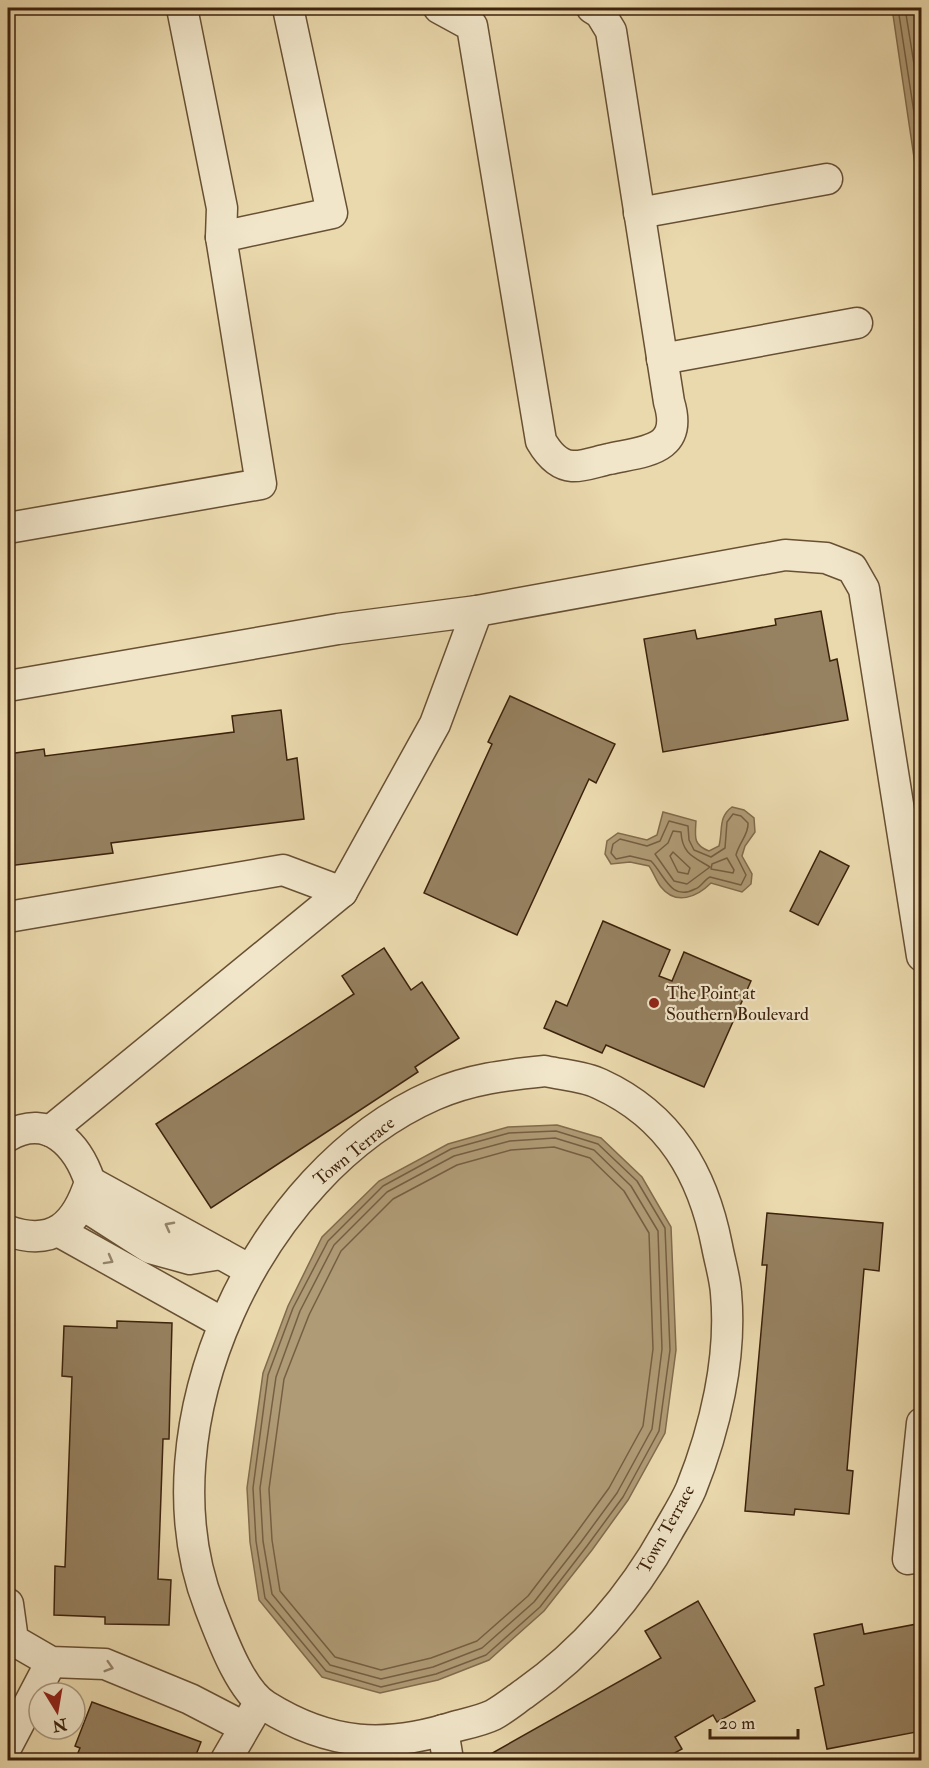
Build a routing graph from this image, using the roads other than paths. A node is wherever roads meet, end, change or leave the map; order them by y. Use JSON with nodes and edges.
{"nodes":[{"id":1,"x":182,"y":8,"type":"edge"},
{"id":2,"x":288,"y":8,"type":"edge"},
{"id":3,"x":439,"y":8,"type":"edge"},
{"id":4,"x":592,"y":8,"type":"edge"},
{"id":5,"x":477,"y":17,"type":"edge"},
{"id":6,"x":827,"y":179,"type":"dead end"},
{"id":7,"x":639,"y":213,"type":"junction"},
{"id":8,"x":221,"y":237,"type":"junction"},
{"id":9,"x":857,"y":323,"type":"dead end"},
{"id":10,"x":662,"y":359,"type":"junction"},
{"id":11,"x":8,"y":528,"type":"edge"},
{"id":12,"x":477,"y":611,"type":"junction"},
{"id":13,"x":8,"y":686,"type":"edge"},
{"id":14,"x":342,"y":892,"type":"junction"},
{"id":15,"x":8,"y":917,"type":"edge"},
{"id":16,"x":921,"y":956,"type":"edge"},
{"id":17,"x":50,"y":1131,"type":"junction"},
{"id":18,"x":8,"y":1136,"type":"edge"},
{"id":19,"x":87,"y":1194,"type":"junction"},
{"id":20,"x":8,"y":1230,"type":"edge"},
{"id":21,"x":58,"y":1231,"type":"junction"},
{"id":22,"x":247,"y":1274,"type":"junction"},
{"id":23,"x":223,"y":1323,"type":"junction"},
{"id":24,"x":921,"y":1423,"type":"edge"},
{"id":25,"x":921,"y":1557,"type":"edge"},
{"id":26,"x":8,"y":1604,"type":"edge"},
{"id":27,"x":51,"y":1662,"type":"junction"},
{"id":28,"x":252,"y":1715,"type":"junction"},
{"id":29,"x":443,"y":1730,"type":"junction"},
{"id":30,"x":8,"y":1744,"type":"edge"},
{"id":31,"x":348,"y":1751,"type":"edge"},
{"id":32,"x":226,"y":1761,"type":"edge"},
{"id":33,"x":448,"y":1761,"type":"edge"}],
"edges":[{"from":1,"to":8,"type":"street"},
{"from":2,"to":8,"type":"street"},
{"from":3,"to":5,"type":"street"},
{"from":4,"to":7,"type":"street"},
{"from":5,"to":10,"type":"street"},
{"from":6,"to":7,"type":"street"},
{"from":7,"to":10,"type":"street"},
{"from":8,"to":11,"type":"street"},
{"from":9,"to":10,"type":"street"},
{"from":12,"to":13,"type":"street"},
{"from":12,"to":14,"type":"street"},
{"from":12,"to":16,"type":"street"},
{"from":14,"to":15,"type":"street"},
{"from":14,"to":17,"type":"street"},
{"from":17,"to":18,"type":"street"},
{"from":17,"to":19,"type":"street"},
{"from":19,"to":21,"type":"street"},
{"from":22,"to":19,"type":"street","one_way":true},
{"from":20,"to":21,"type":"street"},
{"from":21,"to":23,"type":"street","one_way":true},
{"from":22,"to":23,"type":"street","name":"Town Terrace"},
{"from":22,"to":29,"type":"street","name":"Town Terrace"},
{"from":23,"to":28,"type":"street","name":"Town Terrace"},
{"from":24,"to":25,"type":"street"},
{"from":26,"to":27,"type":"street"},
{"from":27,"to":28,"type":"street","one_way":true},
{"from":27,"to":30,"type":"street"},
{"from":28,"to":31,"type":"street","name":"Town Terrace"},
{"from":28,"to":32,"type":"street"},
{"from":29,"to":31,"type":"street","name":"Town Terrace"},
{"from":29,"to":33,"type":"street"}]}
